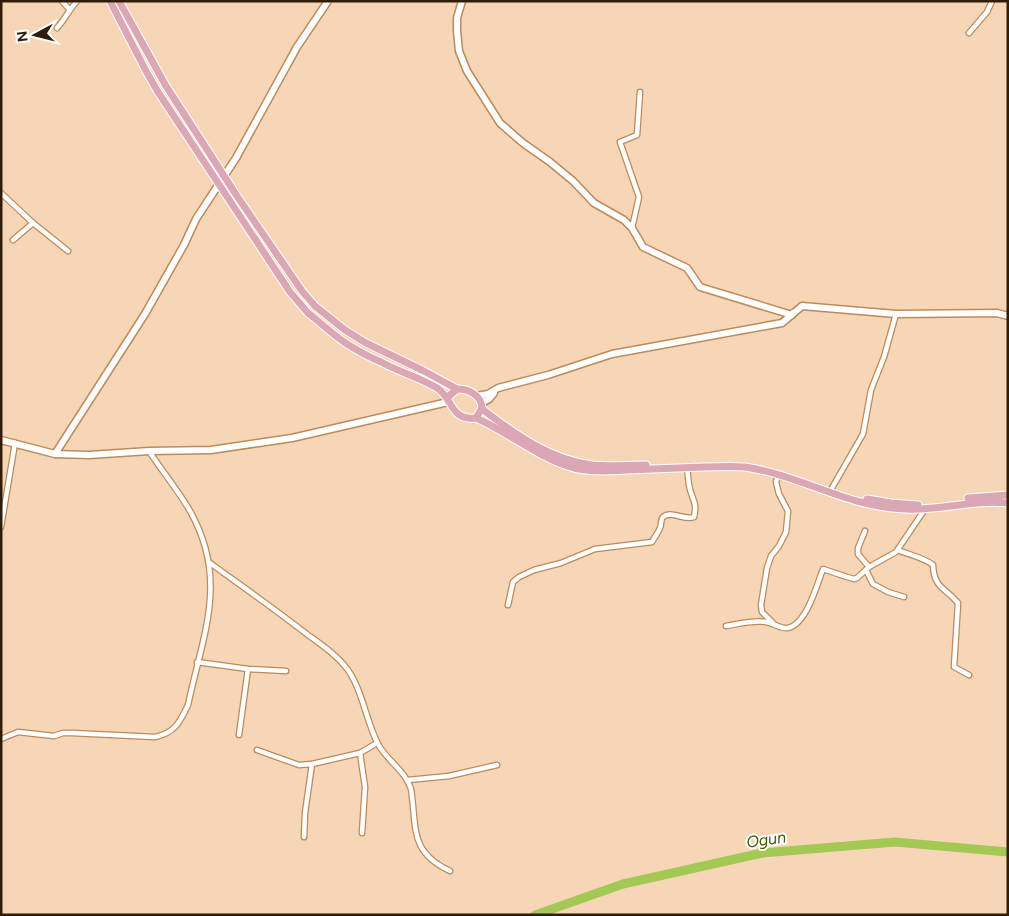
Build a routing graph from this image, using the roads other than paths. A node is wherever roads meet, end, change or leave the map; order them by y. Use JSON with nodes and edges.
{"nodes":[{"id":1,"x":62,"y":1,"type":"edge"},
{"id":2,"x":77,"y":1,"type":"edge"},
{"id":3,"x":110,"y":1,"type":"edge"},
{"id":4,"x":119,"y":1,"type":"edge"},
{"id":5,"x":328,"y":1,"type":"edge"},
{"id":6,"x":462,"y":1,"type":"edge"},
{"id":7,"x":992,"y":1,"type":"edge"},
{"id":8,"x":69,"y":9,"type":"junction"},
{"id":9,"x":57,"y":28,"type":"dead end"},
{"id":10,"x":969,"y":33,"type":"dead end"},
{"id":11,"x":640,"y":92,"type":"dead end"},
{"id":12,"x":1,"y":193,"type":"edge"},
{"id":13,"x":7,"y":198,"type":"junction"},
{"id":14,"x":1,"y":202,"type":"edge"},
{"id":15,"x":33,"y":223,"type":"junction"},
{"id":16,"x":632,"y":228,"type":"junction"},
{"id":17,"x":13,"y":240,"type":"dead end"},
{"id":18,"x":68,"y":251,"type":"dead end"},
{"id":19,"x":802,"y":306,"type":"junction"},
{"id":20,"x":896,"y":314,"type":"junction"},
{"id":21,"x":1008,"y":317,"type":"edge"},
{"id":22,"x":498,"y":388,"type":"junction"},
{"id":23,"x":457,"y":389,"type":"junction"},
{"id":24,"x":476,"y":396,"type":"junction"},
{"id":25,"x":448,"y":400,"type":"junction"},
{"id":26,"x":438,"y":404,"type":"junction"},
{"id":27,"x":482,"y":406,"type":"junction"},
{"id":28,"x":456,"y":413,"type":"junction"},
{"id":29,"x":476,"y":418,"type":"junction"},
{"id":30,"x":1,"y":440,"type":"edge"},
{"id":31,"x":15,"y":443,"type":"junction"},
{"id":32,"x":149,"y":451,"type":"junction"},
{"id":33,"x":55,"y":454,"type":"junction"},
{"id":34,"x":687,"y":468,"type":"junction"},
{"id":35,"x":778,"y":475,"type":"junction"},
{"id":36,"x":832,"y":488,"type":"junction"},
{"id":37,"x":1008,"y":495,"type":"edge"},
{"id":38,"x":1008,"y":503,"type":"edge"},
{"id":39,"x":926,"y":509,"type":"junction"},
{"id":40,"x":1,"y":527,"type":"edge"},
{"id":41,"x":865,"y":531,"type":"dead end"},
{"id":42,"x":898,"y":550,"type":"junction"},
{"id":43,"x":210,"y":563,"type":"junction"},
{"id":44,"x":868,"y":568,"type":"junction"},
{"id":45,"x":904,"y":597,"type":"dead end"},
{"id":46,"x":508,"y":606,"type":"dead end"},
{"id":47,"x":774,"y":624,"type":"junction"},
{"id":48,"x":726,"y":626,"type":"dead end"},
{"id":49,"x":197,"y":662,"type":"junction"},
{"id":50,"x":248,"y":669,"type":"junction"},
{"id":51,"x":286,"y":671,"type":"dead end"},
{"id":52,"x":969,"y":675,"type":"dead end"},
{"id":53,"x":239,"y":735,"type":"dead end"},
{"id":54,"x":1,"y":739,"type":"edge"},
{"id":55,"x":378,"y":743,"type":"junction"},
{"id":56,"x":257,"y":750,"type":"dead end"},
{"id":57,"x":360,"y":753,"type":"junction"},
{"id":58,"x":312,"y":764,"type":"junction"},
{"id":59,"x":497,"y":765,"type":"dead end"},
{"id":60,"x":408,"y":780,"type":"junction"},
{"id":61,"x":362,"y":833,"type":"dead end"},
{"id":62,"x":304,"y":837,"type":"dead end"},
{"id":63,"x":450,"y":871,"type":"dead end"}],
"edges":[{"from":1,"to":8,"type":"street"},
{"from":2,"to":8,"type":"street"},
{"from":3,"to":25,"type":"main road","bridge":true},
{"from":4,"to":23,"type":"main road","bridge":true},
{"from":5,"to":33,"type":"street"},
{"from":6,"to":16,"type":"street"},
{"from":7,"to":10,"type":"street"},
{"from":8,"to":9,"type":"street"},
{"from":11,"to":16,"type":"street"},
{"from":12,"to":13,"type":"street"},
{"from":13,"to":14,"type":"street"},
{"from":13,"to":15,"type":"street"},
{"from":15,"to":17,"type":"street"},
{"from":15,"to":18,"type":"street"},
{"from":16,"to":19,"type":"street"},
{"from":19,"to":20,"type":"street"},
{"from":19,"to":22,"type":"street"},
{"from":20,"to":21,"type":"street"},
{"from":20,"to":36,"type":"street"},
{"from":22,"to":24,"type":"street"},
{"from":22,"to":27,"type":"street"},
{"from":23,"to":24,"type":"main road"},
{"from":23,"to":25,"type":"main road"},
{"from":24,"to":27,"type":"main road"},
{"from":25,"to":26,"type":"street"},
{"from":25,"to":28,"type":"main road"},
{"from":26,"to":28,"type":"street"},
{"from":26,"to":32,"type":"street"},
{"from":27,"to":29,"type":"main road"},
{"from":27,"to":36,"type":"main road"},
{"from":28,"to":29,"type":"main road"},
{"from":29,"to":34,"type":"main road"},
{"from":30,"to":31,"type":"street"},
{"from":31,"to":33,"type":"street"},
{"from":31,"to":40,"type":"street"},
{"from":32,"to":33,"type":"street"},
{"from":32,"to":43,"type":"street"},
{"from":34,"to":35,"type":"main road"},
{"from":34,"to":46,"type":"street"},
{"from":35,"to":39,"type":"main road"},
{"from":35,"to":47,"type":"street"},
{"from":36,"to":37,"type":"main road"},
{"from":38,"to":39,"type":"main road"},
{"from":39,"to":42,"type":"street"},
{"from":41,"to":44,"type":"street"},
{"from":42,"to":44,"type":"street"},
{"from":42,"to":52,"type":"street"},
{"from":43,"to":49,"type":"street"},
{"from":43,"to":55,"type":"street"},
{"from":44,"to":45,"type":"street"},
{"from":44,"to":47,"type":"street"},
{"from":47,"to":48,"type":"street"},
{"from":49,"to":50,"type":"street"},
{"from":49,"to":54,"type":"street"},
{"from":50,"to":51,"type":"street"},
{"from":50,"to":53,"type":"street"},
{"from":55,"to":57,"type":"street"},
{"from":55,"to":60,"type":"street"},
{"from":56,"to":58,"type":"street"},
{"from":57,"to":58,"type":"street"},
{"from":57,"to":61,"type":"street"},
{"from":58,"to":62,"type":"street"},
{"from":59,"to":60,"type":"street"},
{"from":60,"to":63,"type":"street"}]}
